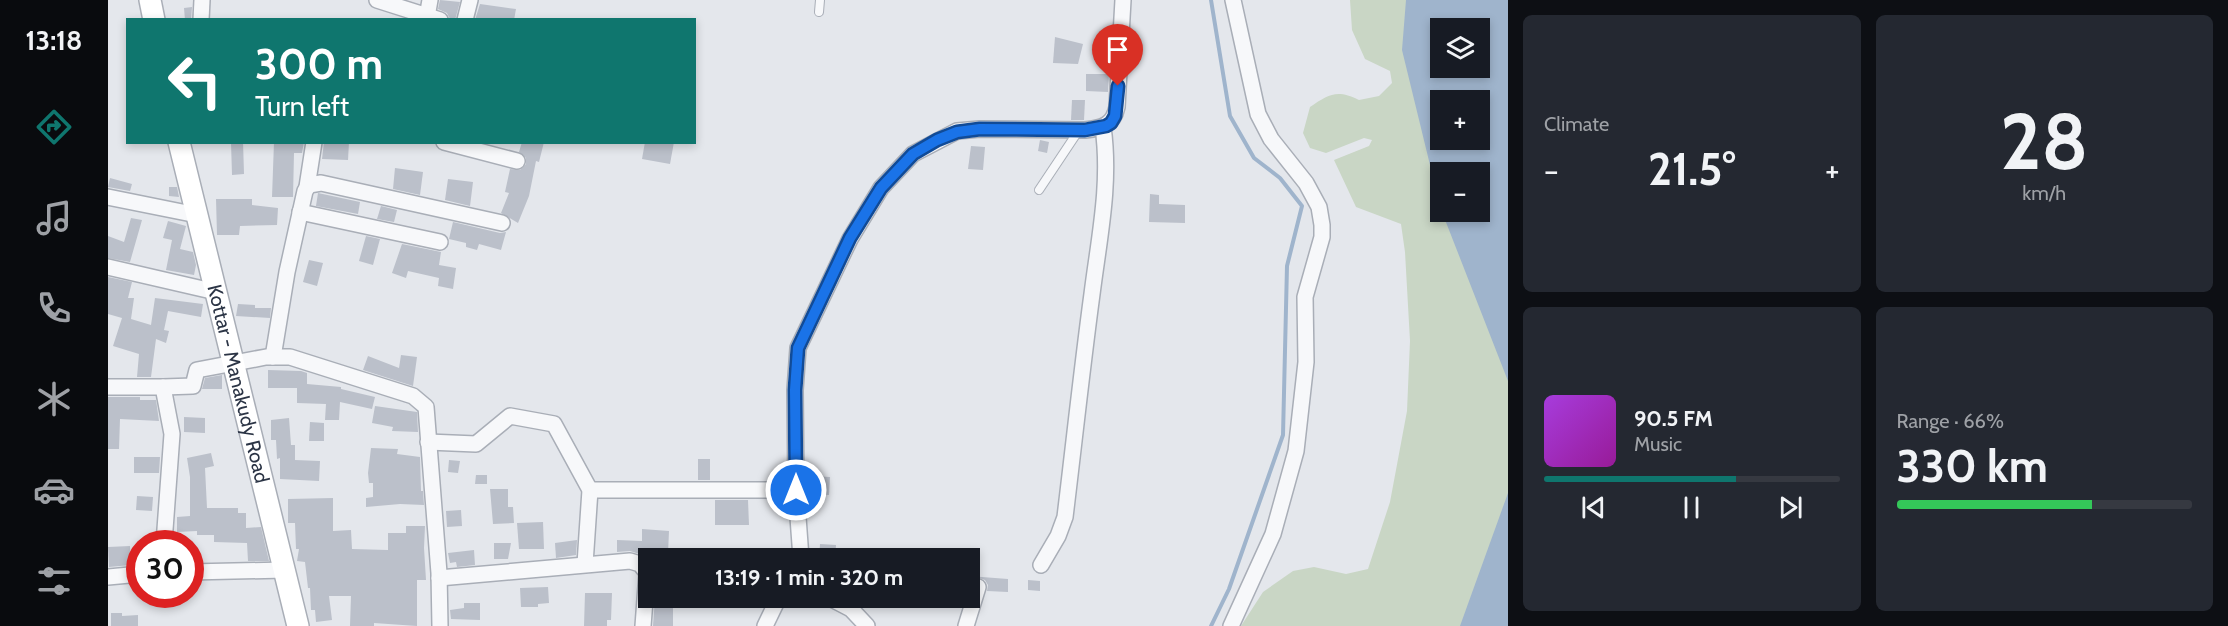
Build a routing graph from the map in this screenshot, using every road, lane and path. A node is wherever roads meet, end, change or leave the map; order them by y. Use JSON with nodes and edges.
{"nodes":[{"id":1,"x":150,"y":0,"type":"edge"},
{"id":2,"x":202,"y":0,"type":"edge"},
{"id":3,"x":377,"y":0,"type":"edge"},
{"id":4,"x":430,"y":0,"type":"edge"},
{"id":5,"x":470,"y":0,"type":"edge"},
{"id":6,"x":820,"y":0,"type":"edge"},
{"id":7,"x":1123,"y":0,"type":"edge"},
{"id":8,"x":1233,"y":0,"type":"edge"},
{"id":9,"x":819,"y":12,"type":"dead end"},
{"id":10,"x":154,"y":18,"type":"edge"},
{"id":11,"x":201,"y":18,"type":"edge"},
{"id":12,"x":433,"y":18,"type":"edge"},
{"id":13,"x":466,"y":18,"type":"edge"},
{"id":14,"x":1103,"y":127,"type":"junction"},
{"id":15,"x":1079,"y":130,"type":"junction"},
{"id":16,"x":179,"y":144,"type":"edge"},
{"id":17,"x":314,"y":144,"type":"edge"},
{"id":18,"x":452,"y":144,"type":"edge"},
{"id":19,"x":517,"y":161,"type":"dead end"},
{"id":20,"x":307,"y":187,"type":"junction"},
{"id":21,"x":1040,"y":190,"type":"dead end"},
{"id":22,"x":108,"y":197,"type":"edge"},
{"id":23,"x":300,"y":212,"type":"junction"},
{"id":24,"x":197,"y":215,"type":"junction"},
{"id":25,"x":502,"y":223,"type":"dead end"},
{"id":26,"x":440,"y":242,"type":"dead end"},
{"id":27,"x":108,"y":267,"type":"edge"},
{"id":28,"x":216,"y":292,"type":"junction"},
{"id":29,"x":273,"y":357,"type":"junction"},
{"id":30,"x":234,"y":363,"type":"junction"},
{"id":31,"x":108,"y":387,"type":"edge"},
{"id":32,"x":163,"y":387,"type":"junction"},
{"id":33,"x":428,"y":442,"type":"junction"},
{"id":34,"x":590,"y":490,"type":"junction"},
{"id":35,"x":796,"y":490,"type":"junction"},
{"id":36,"x":165,"y":530,"type":"edge"},
{"id":37,"x":800,"y":548,"type":"edge"},
{"id":38,"x":585,"y":564,"type":"junction"},
{"id":39,"x":1041,"y":565,"type":"dead end"},
{"id":40,"x":285,"y":570,"type":"junction"},
{"id":41,"x":204,"y":572,"type":"edge"},
{"id":42,"x":126,"y":575,"type":"edge"},
{"id":43,"x":108,"y":577,"type":"edge"},
{"id":44,"x":439,"y":578,"type":"junction"},
{"id":45,"x":774,"y":608,"type":"edge"},
{"id":46,"x":848,"y":608,"type":"edge"},
{"id":47,"x":972,"y":608,"type":"edge"},
{"id":48,"x":298,"y":626,"type":"edge"},
{"id":49,"x":440,"y":626,"type":"edge"},
{"id":50,"x":643,"y":626,"type":"edge"},
{"id":51,"x":765,"y":626,"type":"edge"},
{"id":52,"x":867,"y":626,"type":"edge"},
{"id":53,"x":966,"y":626,"type":"edge"},
{"id":54,"x":1232,"y":626,"type":"edge"}],
"edges":[{"from":1,"to":10,"type":"main road"},
{"from":2,"to":11,"type":"street"},
{"from":3,"to":12,"type":"street"},
{"from":4,"to":12,"type":"street"},
{"from":5,"to":13,"type":"street"},
{"from":6,"to":9,"type":"lane"},
{"from":7,"to":14,"type":"street"},
{"from":8,"to":54,"type":"street"},
{"from":14,"to":15,"type":"street"},
{"from":14,"to":39,"type":"street"},
{"from":15,"to":21,"type":"lane"},
{"from":15,"to":35,"type":"street"},
{"from":16,"to":24,"type":"main road","name":"Kottar - Manakudy Road"},
{"from":17,"to":20,"type":"street"},
{"from":18,"to":19,"type":"street"},
{"from":20,"to":23,"type":"street"},
{"from":20,"to":25,"type":"street"},
{"from":22,"to":24,"type":"street"},
{"from":23,"to":26,"type":"street"},
{"from":23,"to":29,"type":"street"},
{"from":24,"to":28,"type":"main road","name":"Kottar - Manakudy Road"},
{"from":27,"to":28,"type":"street"},
{"from":28,"to":30,"type":"main road","name":"Kottar - Manakudy Road"},
{"from":29,"to":30,"type":"street"},
{"from":29,"to":33,"type":"street"},
{"from":30,"to":32,"type":"street"},
{"from":30,"to":40,"type":"main road","name":"Kottar - Manakudy Road"},
{"from":31,"to":32,"type":"street"},
{"from":32,"to":36,"type":"street"},
{"from":33,"to":34,"type":"street"},
{"from":33,"to":44,"type":"street"},
{"from":34,"to":35,"type":"street"},
{"from":34,"to":38,"type":"street"},
{"from":35,"to":37,"type":"street"},
{"from":38,"to":44,"type":"street"},
{"from":38,"to":50,"type":"street"},
{"from":40,"to":41,"type":"street"},
{"from":40,"to":48,"type":"main road","name":"Kottar - Manakudy Road"},
{"from":42,"to":43,"type":"street"},
{"from":44,"to":49,"type":"street"},
{"from":45,"to":51,"type":"street"},
{"from":46,"to":52,"type":"street"},
{"from":47,"to":53,"type":"street"}]}
